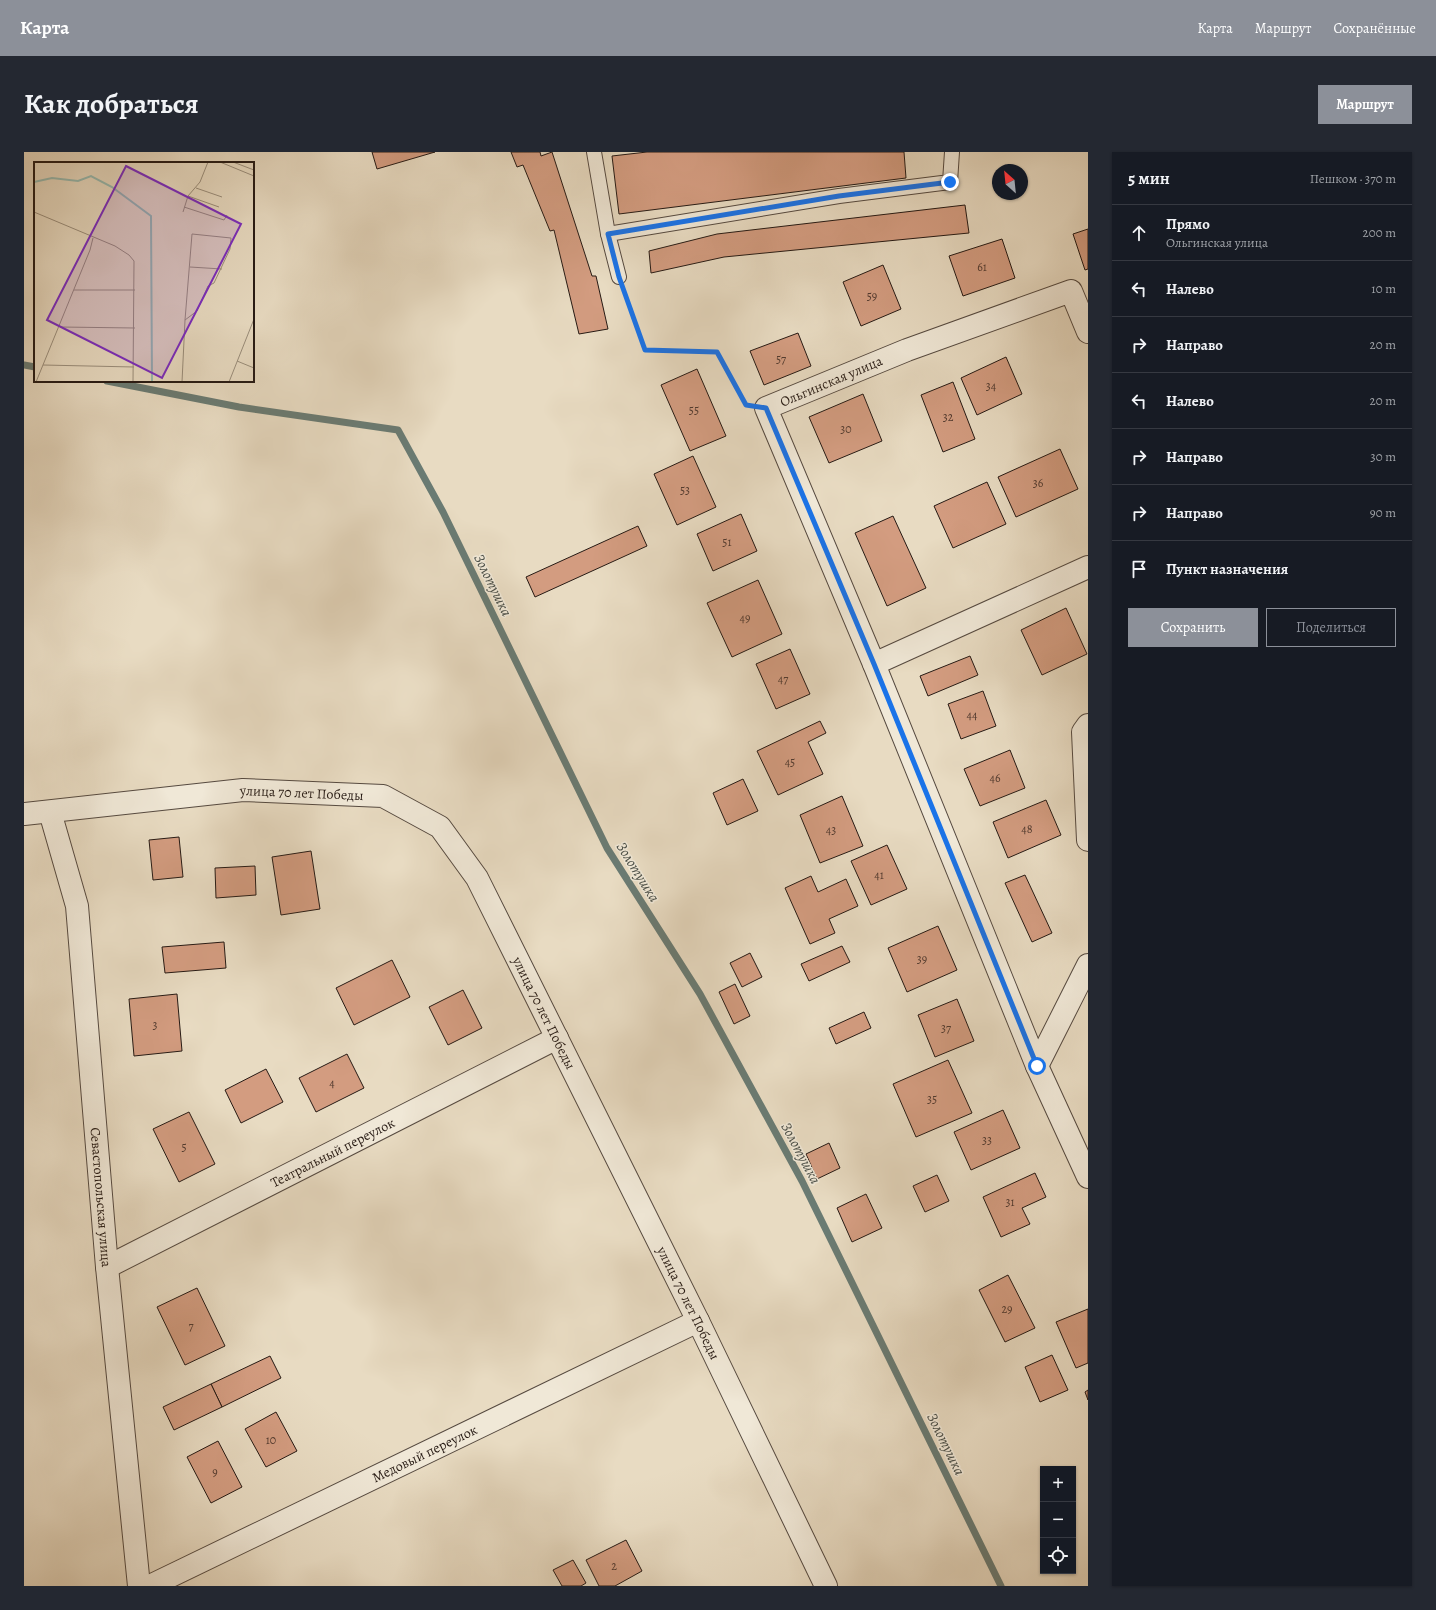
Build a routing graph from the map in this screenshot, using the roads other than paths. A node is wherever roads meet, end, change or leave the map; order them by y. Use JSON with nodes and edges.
{"nodes":[{"id":1,"x":594,"y":152,"type":"edge"},
{"id":2,"x":952,"y":152,"type":"edge"},
{"id":3,"x":608,"y":234,"type":"junction"},
{"id":4,"x":619,"y":277,"type":"road end"},
{"id":5,"x":1088,"y":332,"type":"edge"},
{"id":6,"x":1088,"y":567,"type":"edge"},
{"id":7,"x":874,"y":664,"type":"junction"},
{"id":8,"x":1088,"y":725,"type":"edge"},
{"id":9,"x":50,"y":812,"type":"junction"},
{"id":10,"x":24,"y":814,"type":"edge"},
{"id":11,"x":1088,"y":840,"type":"edge"},
{"id":12,"x":1088,"y":965,"type":"edge"},
{"id":13,"x":557,"y":1038,"type":"junction"},
{"id":14,"x":1037,"y":1066,"type":"junction"},
{"id":15,"x":1088,"y":1177,"type":"edge"},
{"id":16,"x":107,"y":1267,"type":"junction"},
{"id":17,"x":698,"y":1321,"type":"junction"},
{"id":18,"x":139,"y":1586,"type":"edge"},
{"id":19,"x":150,"y":1586,"type":"edge"},
{"id":20,"x":826,"y":1586,"type":"edge"}],
"edges":[{"from":1,"to":3,"type":"lane"},
{"from":2,"to":3,"type":"lane"},
{"from":3,"to":4,"type":"lane"},
{"from":5,"to":7,"type":"street","name":"Ольгинская улица"},
{"from":6,"to":7,"type":"street"},
{"from":7,"to":14,"type":"street","name":"Ольгинская улица"},
{"from":8,"to":11,"type":"street"},
{"from":9,"to":10,"type":"street","name":"улица 70 лет Победы"},
{"from":9,"to":13,"type":"street","name":"улица 70 лет Победы"},
{"from":9,"to":16,"type":"street","name":"Севастопольская улица"},
{"from":12,"to":14,"type":"street"},
{"from":13,"to":16,"type":"street","name":"Театральный переулок"},
{"from":13,"to":17,"type":"street","name":"улица 70 лет Победы"},
{"from":14,"to":15,"type":"street","name":"Ольгинская улица"},
{"from":16,"to":18,"type":"street","name":"Севастопольская улица"},
{"from":17,"to":19,"type":"street","name":"Медовый переулок"},
{"from":17,"to":20,"type":"street","name":"улица 70 лет Победы"}]}
